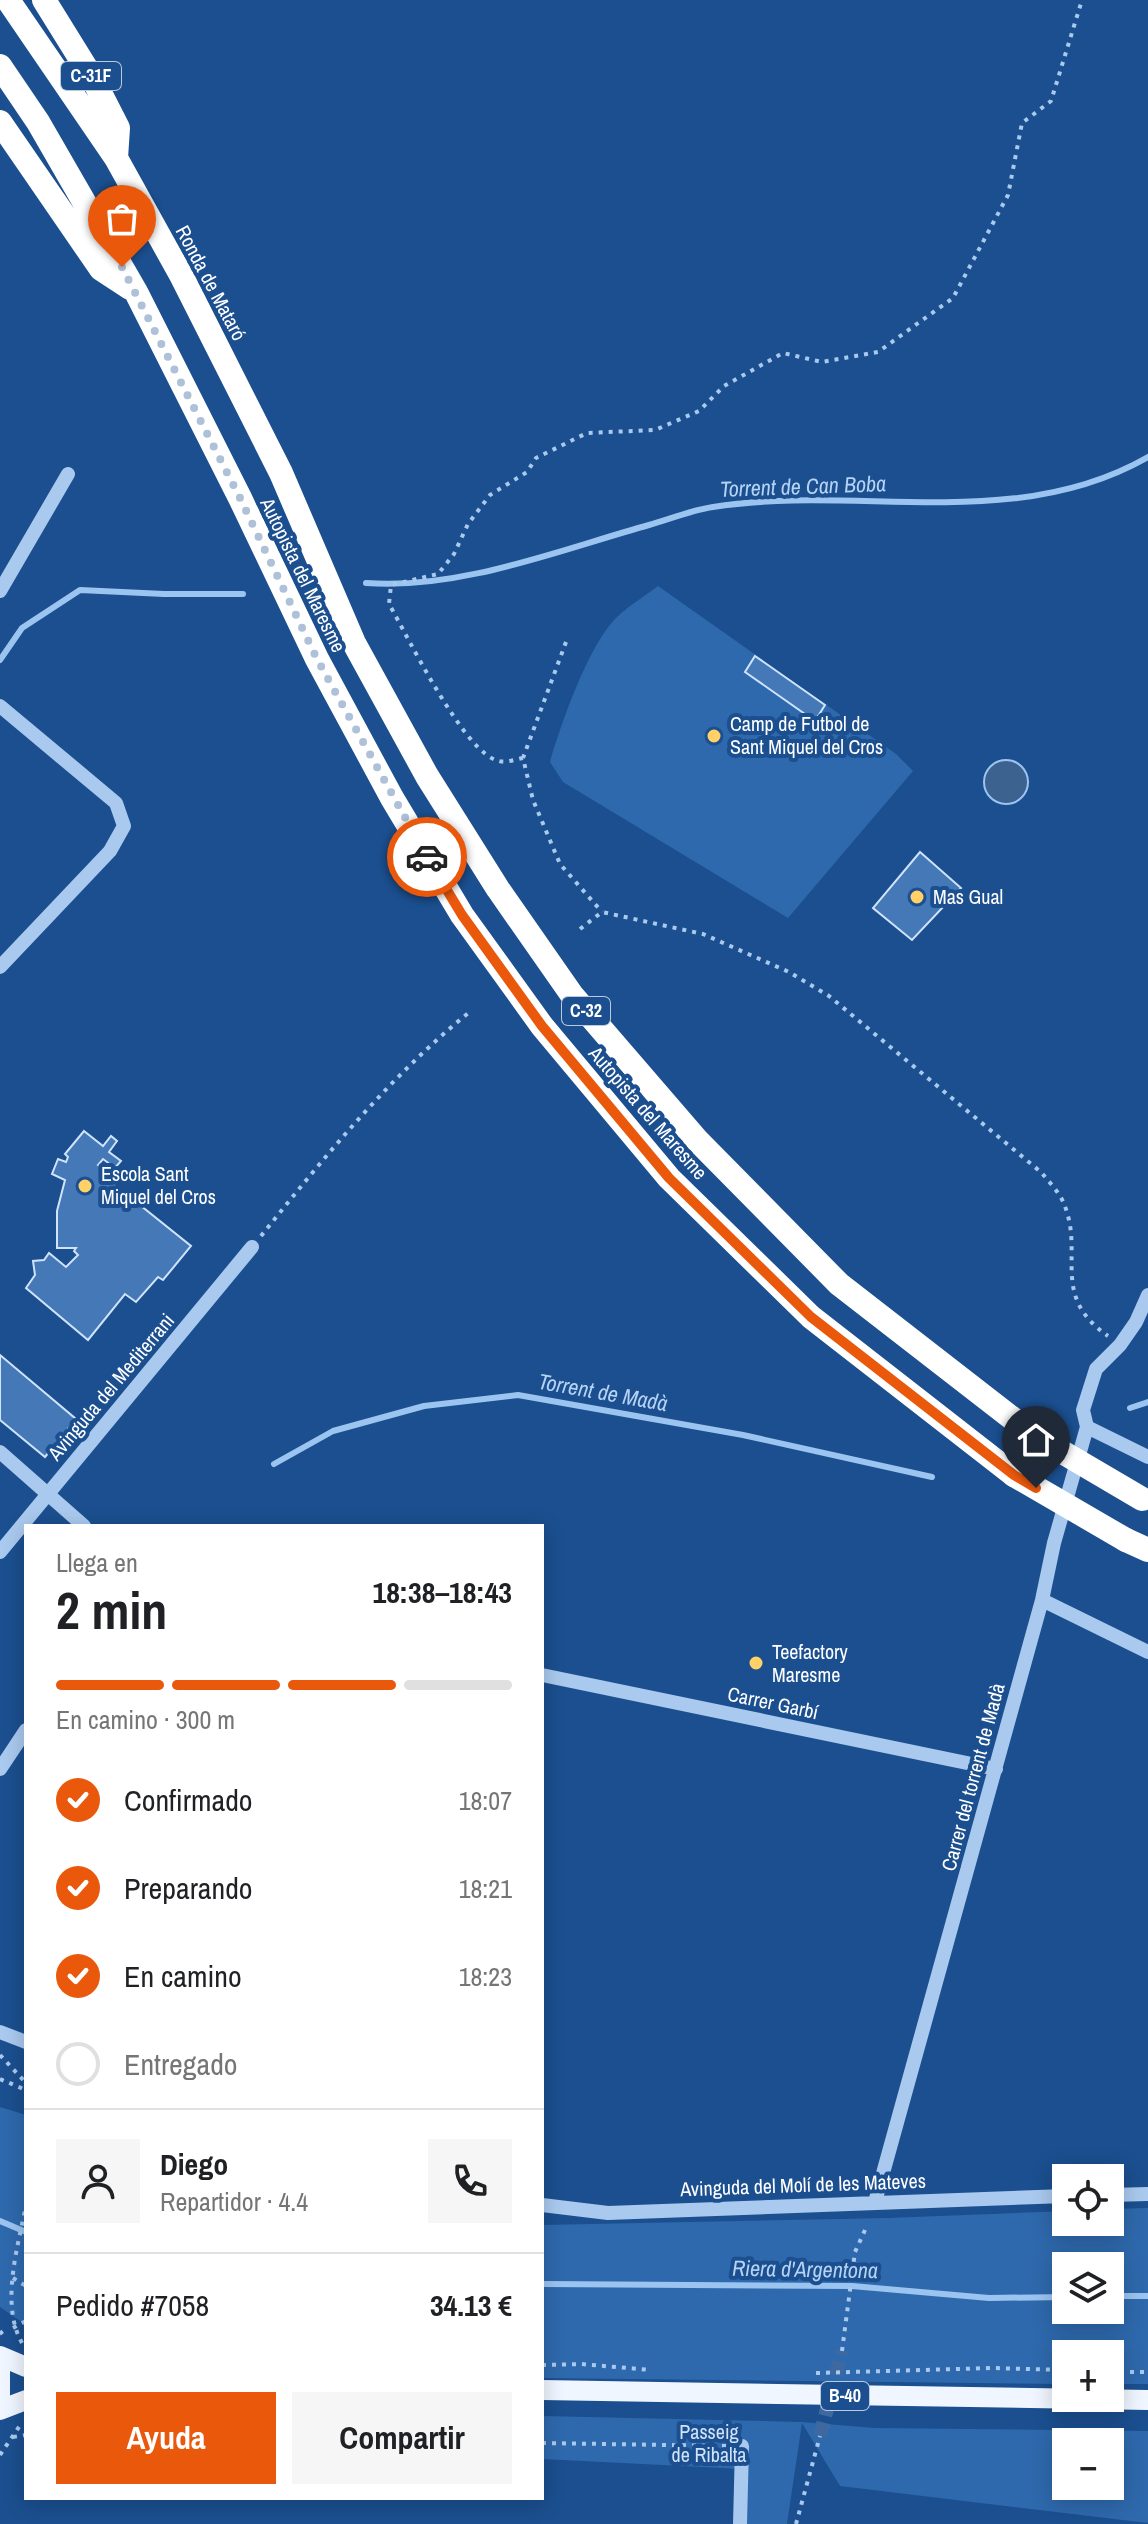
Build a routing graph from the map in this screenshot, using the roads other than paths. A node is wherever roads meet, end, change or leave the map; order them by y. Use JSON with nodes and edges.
{"nodes":[{"id":1,"x":8,"y":0,"type":"edge"},
{"id":2,"x":44,"y":0,"type":"edge"},
{"id":3,"x":0,"y":66,"type":"edge"},
{"id":4,"x":0,"y":122,"type":"edge"},
{"id":5,"x":116,"y":158,"type":"junction"},
{"id":6,"x":136,"y":292,"type":"junction"},
{"id":7,"x":281,"y":473,"type":"joint"},
{"id":8,"x":68,"y":474,"type":"dead end"},
{"id":9,"x":0,"y":591,"type":"edge"},
{"id":10,"x":0,"y":706,"type":"edge"},
{"id":11,"x":0,"y":967,"type":"edge"},
{"id":12,"x":252,"y":1247,"type":"road end"},
{"id":13,"x":1148,"y":1295,"type":"edge"},
{"id":14,"x":1087,"y":1427,"type":"junction"},
{"id":15,"x":0,"y":1452,"type":"edge"},
{"id":16,"x":1148,"y":1457,"type":"edge"},
{"id":17,"x":49,"y":1493,"type":"junction"},
{"id":18,"x":1145,"y":1500,"type":"edge"},
{"id":19,"x":82,"y":1524,"type":"edge"},
{"id":20,"x":1137,"y":1545,"type":"edge"},
{"id":21,"x":0,"y":1552,"type":"edge"},
{"id":22,"x":1042,"y":1600,"type":"junction"},
{"id":23,"x":1148,"y":1652,"type":"edge"},
{"id":24,"x":544,"y":1675,"type":"edge"},
{"id":25,"x":24,"y":1733,"type":"edge"},
{"id":26,"x":0,"y":1769,"type":"edge"},
{"id":27,"x":996,"y":1769,"type":"junction"},
{"id":28,"x":0,"y":2032,"type":"edge"},
{"id":29,"x":24,"y":2041,"type":"edge"},
{"id":30,"x":1148,"y":2194,"type":"edge"},
{"id":31,"x":1124,"y":2195,"type":"edge"},
{"id":32,"x":1052,"y":2196,"type":"edge"},
{"id":33,"x":875,"y":2202,"type":"junction"},
{"id":34,"x":544,"y":2205,"type":"edge"},
{"id":35,"x":0,"y":2356,"type":"edge"},
{"id":36,"x":24,"y":2366,"type":"edge"},
{"id":37,"x":0,"y":2368,"type":"edge"},
{"id":38,"x":544,"y":2390,"type":"edge"},
{"id":39,"x":0,"y":2398,"type":"edge"},
{"id":40,"x":544,"y":2399,"type":"edge"},
{"id":41,"x":1148,"y":2400,"type":"edge"},
{"id":42,"x":24,"y":2401,"type":"edge"},
{"id":43,"x":0,"y":2410,"type":"edge"},
{"id":44,"x":1148,"y":2410,"type":"edge"},
{"id":45,"x":742,"y":2446,"type":"road end"},
{"id":46,"x":740,"y":2524,"type":"edge"}],
"edges":[{"from":1,"to":5,"type":"highway","name":"Ronda de Mataró","number":"C-32"},
{"from":2,"to":5,"type":"highway","number":"C-31F"},
{"from":3,"to":6,"type":"highway","number":"C-32"},
{"from":4,"to":6,"type":"highway"},
{"from":5,"to":7,"type":"highway","name":"Ronda de Mataró","number":"C-32"},
{"from":6,"to":20,"type":"highway","name":"Autopista del Maresme","number":"C-32","bridge":true},
{"from":7,"to":18,"type":"highway","name":"Autopista del Maresme","number":"C-32","bridge":true},
{"from":8,"to":9,"type":"street"},
{"from":10,"to":11,"type":"street"},
{"from":12,"to":17,"type":"street","name":"Avinguda del Mediterrani"},
{"from":13,"to":14,"type":"street","name":"Carrer del torrent de Madà"},
{"from":14,"to":16,"type":"street"},
{"from":14,"to":22,"type":"street","name":"Carrer del torrent de Madà"},
{"from":15,"to":17,"type":"street"},
{"from":17,"to":19,"type":"street"},
{"from":17,"to":21,"type":"street","name":"Avinguda del Mediterrani"},
{"from":22,"to":23,"type":"street"},
{"from":22,"to":27,"type":"street","name":"Carrer del torrent de Madà"},
{"from":24,"to":27,"type":"street","name":"Carrer Garbí"},
{"from":25,"to":26,"type":"street"},
{"from":27,"to":33,"type":"street","name":"Carrer del torrent de Madà"},
{"from":28,"to":29,"type":"street"},
{"from":30,"to":31,"type":"street"},
{"from":32,"to":33,"type":"street","name":"Avinguda del Molí de les Mateves"},
{"from":33,"to":34,"type":"street","name":"Avinguda del Molí de les Mateves"},
{"from":35,"to":36,"type":"main road"},
{"from":37,"to":39,"type":"main road"},
{"from":38,"to":41,"type":"main road","number":"B-40"},
{"from":40,"to":44,"type":"main road","number":"B-40"},
{"from":42,"to":43,"type":"main road"},
{"from":45,"to":46,"type":"street"}]}
